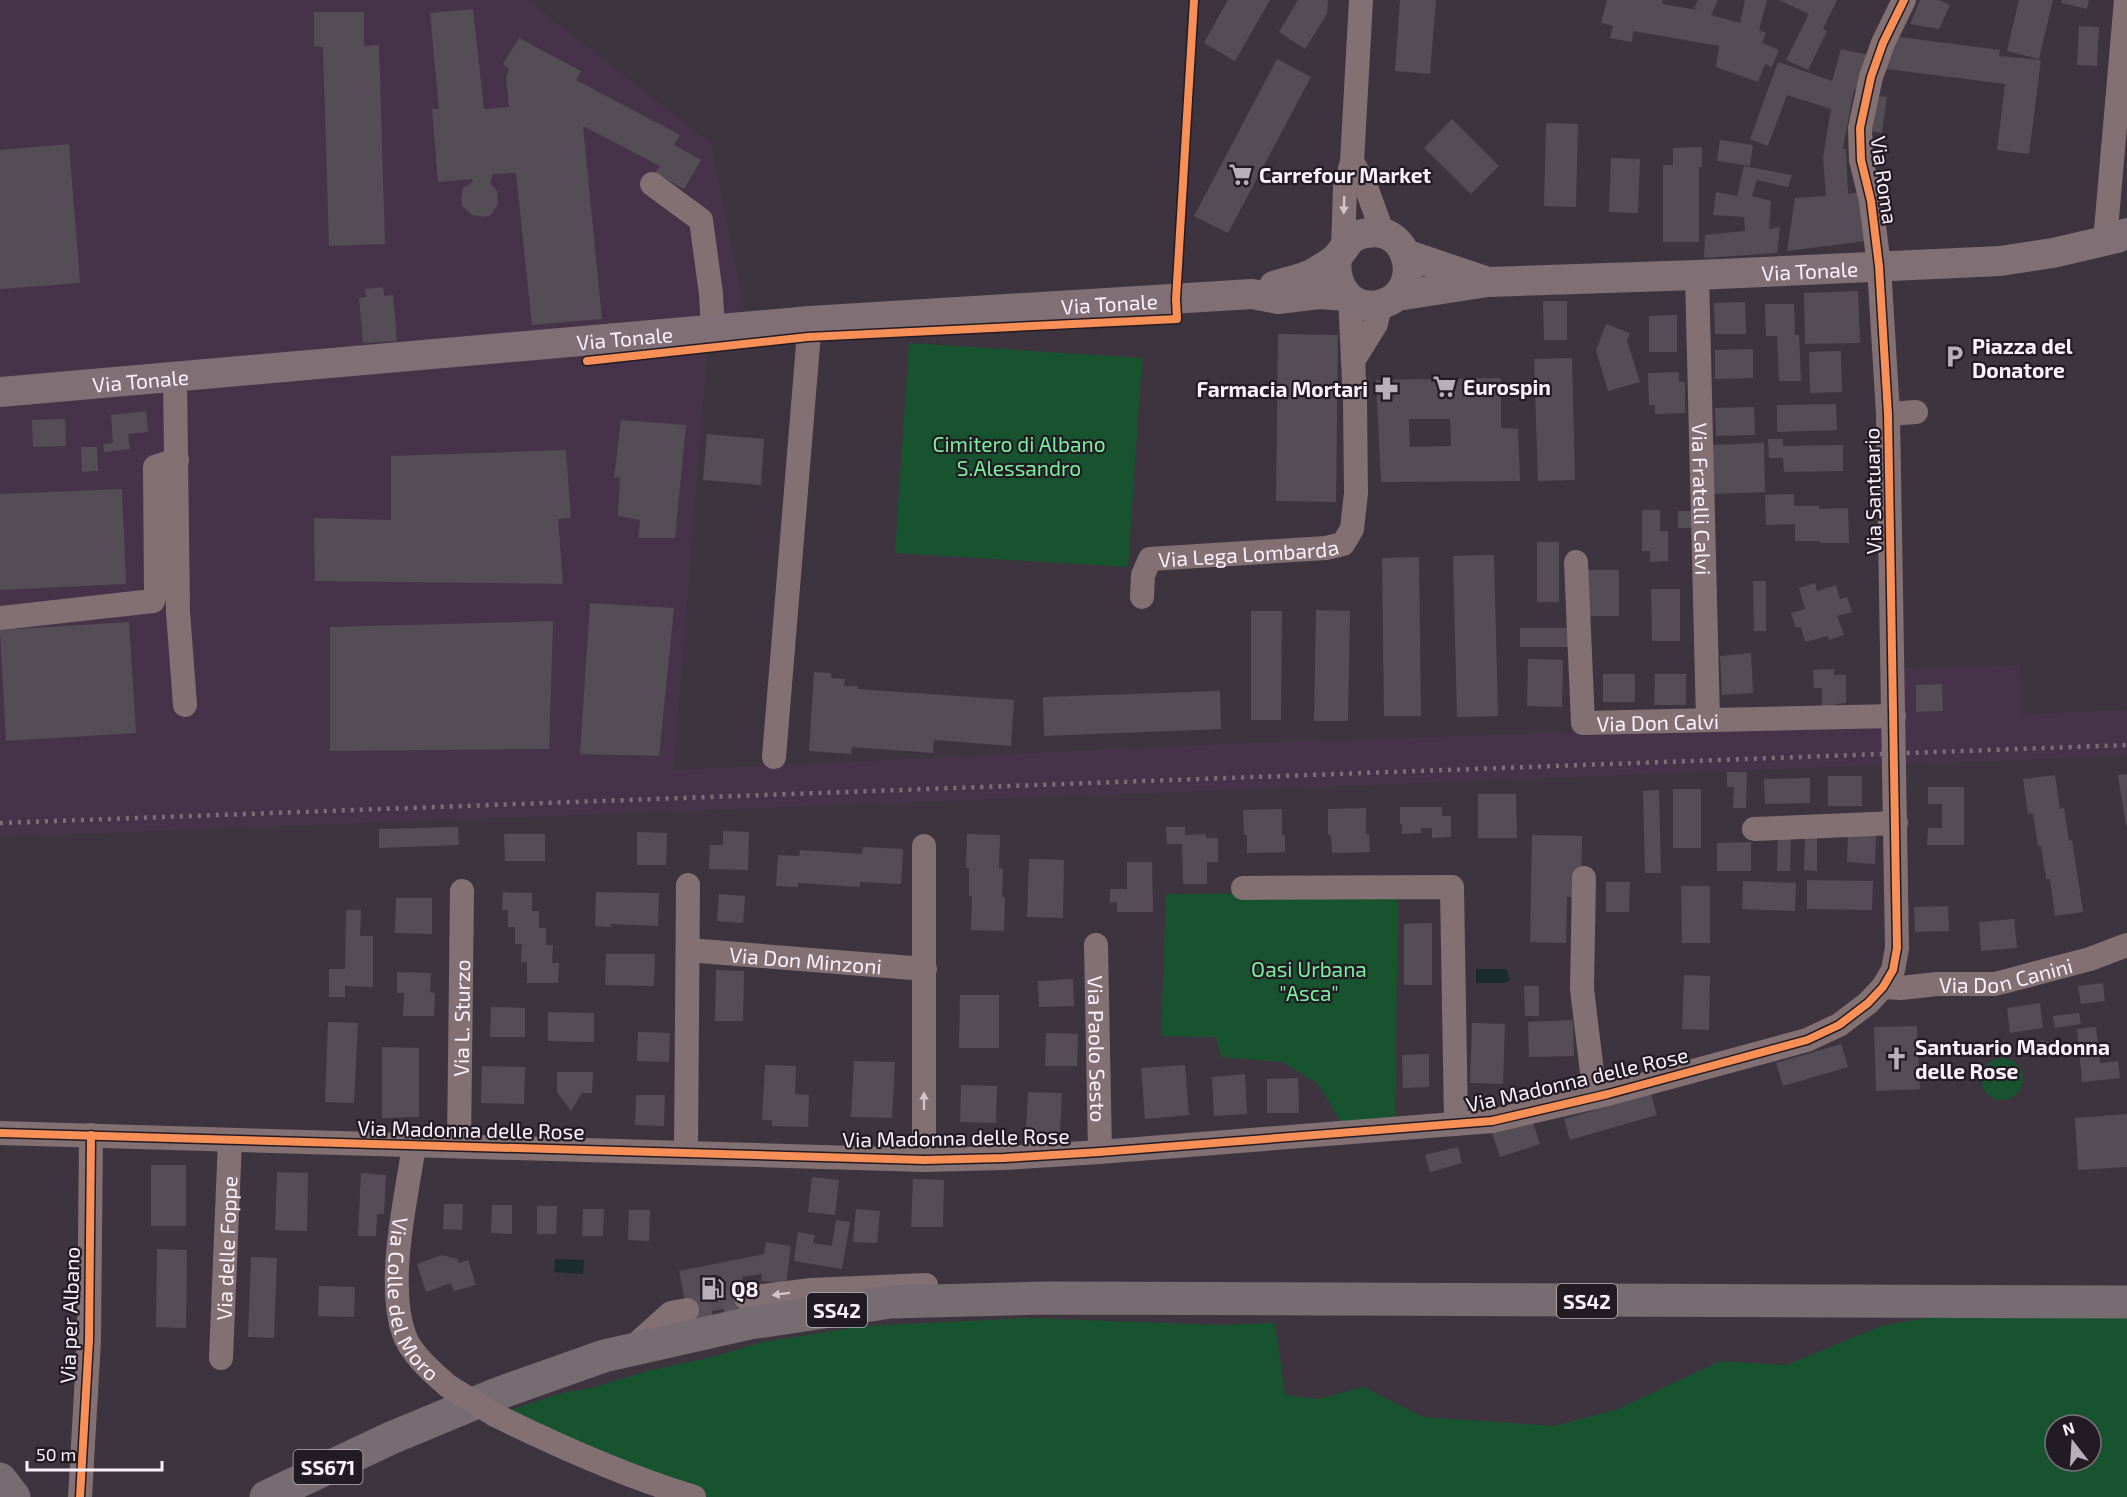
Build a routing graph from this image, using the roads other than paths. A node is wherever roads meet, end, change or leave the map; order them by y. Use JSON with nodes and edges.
{"nodes":[{"id":1,"x":1361,"y":0,"type":"edge"},
{"id":2,"x":2126,"y":0,"type":"edge"},
{"id":3,"x":1897,"y":3,"type":"edge"},
{"id":4,"x":1352,"y":162,"type":"junction"},
{"id":5,"x":652,"y":184,"type":"dead end"},
{"id":6,"x":1383,"y":234,"type":"junction"},
{"id":7,"x":2116,"y":237,"type":"edge"},
{"id":8,"x":1340,"y":253,"type":"junction"},
{"id":9,"x":1405,"y":254,"type":"junction"},
{"id":10,"x":1879,"y":266,"type":"junction"},
{"id":11,"x":1697,"y":275,"type":"junction"},
{"id":12,"x":1488,"y":282,"type":"junction"},
{"id":13,"x":1252,"y":294,"type":"junction"},
{"id":14,"x":1348,"y":296,"type":"junction"},
{"id":15,"x":1388,"y":300,"type":"junction"},
{"id":16,"x":810,"y":321,"type":"junction"},
{"id":17,"x":713,"y":330,"type":"junction"},
{"id":18,"x":1353,"y":361,"type":"junction"},
{"id":19,"x":175,"y":377,"type":"junction"},
{"id":20,"x":0,"y":392,"type":"edge"},
{"id":21,"x":1916,"y":412,"type":"dead end"},
{"id":22,"x":1888,"y":414,"type":"junction"},
{"id":23,"x":177,"y":460,"type":"junction"},
{"id":24,"x":1576,"y":562,"type":"dead end"},
{"id":25,"x":1142,"y":597,"type":"dead end"},
{"id":26,"x":0,"y":618,"type":"edge"},
{"id":27,"x":185,"y":705,"type":"dead end"},
{"id":28,"x":1894,"y":716,"type":"junction"},
{"id":29,"x":1708,"y":720,"type":"junction"},
{"id":30,"x":774,"y":757,"type":"dead end"},
{"id":31,"x":1896,"y":823,"type":"junction"},
{"id":32,"x":1754,"y":829,"type":"dead end"},
{"id":33,"x":924,"y":846,"type":"dead end"},
{"id":34,"x":1584,"y":878,"type":"dead end"},
{"id":35,"x":688,"y":885,"type":"dead end"},
{"id":36,"x":1243,"y":888,"type":"dead end"},
{"id":37,"x":462,"y":891,"type":"dead end"},
{"id":38,"x":1096,"y":945,"type":"dead end"},
{"id":39,"x":2127,"y":945,"type":"edge"},
{"id":40,"x":1897,"y":948,"type":"junction"},
{"id":41,"x":688,"y":950,"type":"junction"},
{"id":42,"x":925,"y":969,"type":"junction"},
{"id":43,"x":1936,"y":984,"type":"junction"},
{"id":44,"x":1883,"y":987,"type":"junction"},
{"id":45,"x":1595,"y":1097,"type":"junction"},
{"id":46,"x":1456,"y":1125,"type":"junction"},
{"id":47,"x":0,"y":1133,"type":"edge"},
{"id":48,"x":91,"y":1135,"type":"junction"},
{"id":49,"x":230,"y":1140,"type":"junction"},
{"id":50,"x":414,"y":1146,"type":"junction"},
{"id":51,"x":459,"y":1146,"type":"junction"},
{"id":52,"x":686,"y":1152,"type":"junction"},
{"id":53,"x":1100,"y":1152,"type":"junction"},
{"id":54,"x":924,"y":1160,"type":"junction"},
{"id":55,"x":746,"y":1298,"type":"tunnel mouth"},
{"id":56,"x":1047,"y":1298,"type":"junction"},
{"id":57,"x":2127,"y":1302,"type":"edge"},
{"id":58,"x":687,"y":1310,"type":"tunnel mouth"},
{"id":59,"x":631,"y":1350,"type":"junction"},
{"id":60,"x":221,"y":1358,"type":"dead end"},
{"id":61,"x":391,"y":1438,"type":"junction"},
{"id":62,"x":0,"y":1479,"type":"edge"},
{"id":63,"x":14,"y":1497,"type":"edge"},
{"id":64,"x":80,"y":1497,"type":"edge"},
{"id":65,"x":266,"y":1497,"type":"edge"},
{"id":66,"x":289,"y":1497,"type":"edge"},
{"id":67,"x":694,"y":1497,"type":"edge"}],
"edges":[{"from":1,"to":4,"type":"street"},
{"from":2,"to":7,"type":"street"},
{"from":3,"to":10,"type":"street","name":"Via Roma"},
{"from":4,"to":6,"type":"street"},
{"from":4,"to":8,"type":"street","one_way":true},
{"from":5,"to":17,"type":"street"},
{"from":6,"to":8,"type":"main road","name":"Via Tonale"},
{"from":6,"to":9,"type":"main road","name":"Via Tonale"},
{"from":7,"to":10,"type":"main road","name":"Via Tonale"},
{"from":8,"to":13,"type":"main road","name":"Via Tonale"},
{"from":8,"to":14,"type":"main road"},
{"from":9,"to":12,"type":"main road","name":"Via Tonale"},
{"from":9,"to":15,"type":"main road"},
{"from":10,"to":11,"type":"main road","name":"Via Tonale"},
{"from":10,"to":22,"type":"street","name":"Via Santuario"},
{"from":11,"to":12,"type":"main road","name":"Via Tonale"},
{"from":11,"to":29,"type":"street","name":"Via Fratelli Calvi"},
{"from":12,"to":15,"type":"main road","name":"Via Tonale"},
{"from":13,"to":14,"type":"main road","name":"Via Tonale"},
{"from":13,"to":16,"type":"main road","name":"Via Tonale"},
{"from":14,"to":15,"type":"main road","name":"Via Tonale"},
{"from":14,"to":18,"type":"street","name":"Via Lega Lombarda"},
{"from":15,"to":18,"type":"street"},
{"from":16,"to":17,"type":"main road","name":"Via Tonale"},
{"from":16,"to":30,"type":"street"},
{"from":17,"to":19,"type":"main road","name":"Via Tonale"},
{"from":18,"to":25,"type":"street","name":"Via Lega Lombarda"},
{"from":19,"to":20,"type":"main road","name":"Via Tonale"},
{"from":19,"to":23,"type":"street"},
{"from":21,"to":22,"type":"street"},
{"from":22,"to":28,"type":"street","name":"Via Santuario"},
{"from":23,"to":26,"type":"street"},
{"from":23,"to":27,"type":"street"},
{"from":24,"to":29,"type":"street","name":"Via Don Calvi"},
{"from":28,"to":29,"type":"street","name":"Via Don Calvi"},
{"from":28,"to":31,"type":"street","name":"Via Santuario"},
{"from":31,"to":32,"type":"street"},
{"from":31,"to":40,"type":"street","name":"Via Santuario"},
{"from":33,"to":42,"type":"street"},
{"from":34,"to":45,"type":"street"},
{"from":35,"to":41,"type":"street"},
{"from":36,"to":46,"type":"street","name":"Via Madonna delle Rose"},
{"from":37,"to":51,"type":"street","name":"Via L. Sturzo"},
{"from":38,"to":53,"type":"street","name":"Via Paolo Sesto"},
{"from":39,"to":43,"type":"street","name":"Via Don Canini"},
{"from":40,"to":43,"type":"street"},
{"from":40,"to":44,"type":"street","name":"Via Santuario"},
{"from":41,"to":42,"type":"street","name":"Via Don Minzoni"},
{"from":41,"to":52,"type":"street"},
{"from":54,"to":42,"type":"street","one_way":true},
{"from":43,"to":44,"type":"street","name":"Via Don Canini"},
{"from":44,"to":45,"type":"street","name":"Via Madonna delle Rose"},
{"from":45,"to":46,"type":"street","name":"Via Madonna delle Rose"},
{"from":46,"to":53,"type":"street","name":"Via Madonna delle Rose"},
{"from":47,"to":48,"type":"street","name":"Via Madonna delle Rose"},
{"from":48,"to":49,"type":"street","name":"Via Madonna delle Rose"},
{"from":48,"to":64,"type":"street","name":"Via per Albano"},
{"from":49,"to":50,"type":"street","name":"Via Madonna delle Rose"},
{"from":49,"to":60,"type":"street","name":"Via delle Foppe"},
{"from":50,"to":51,"type":"street","name":"Via Madonna delle Rose"},
{"from":50,"to":67,"type":"street","name":"Via Colle del Moro","bridge":true},
{"from":51,"to":52,"type":"street","name":"Via Madonna delle Rose"},
{"from":52,"to":54,"type":"street","name":"Via Madonna delle Rose"},
{"from":53,"to":54,"type":"street","name":"Via Madonna delle Rose"},
{"from":56,"to":55,"type":"street","one_way":true},
{"from":56,"to":57,"type":"highway","number":"SS42"},
{"from":56,"to":59,"type":"highway","number":"SS42"},
{"from":58,"to":59,"type":"street"},
{"from":59,"to":61,"type":"highway","number":"SS42"},
{"from":61,"to":65,"type":"highway","number":"SS671"},
{"from":61,"to":66,"type":"highway","number":"SS42"},
{"from":62,"to":63,"type":"highway"}]}
